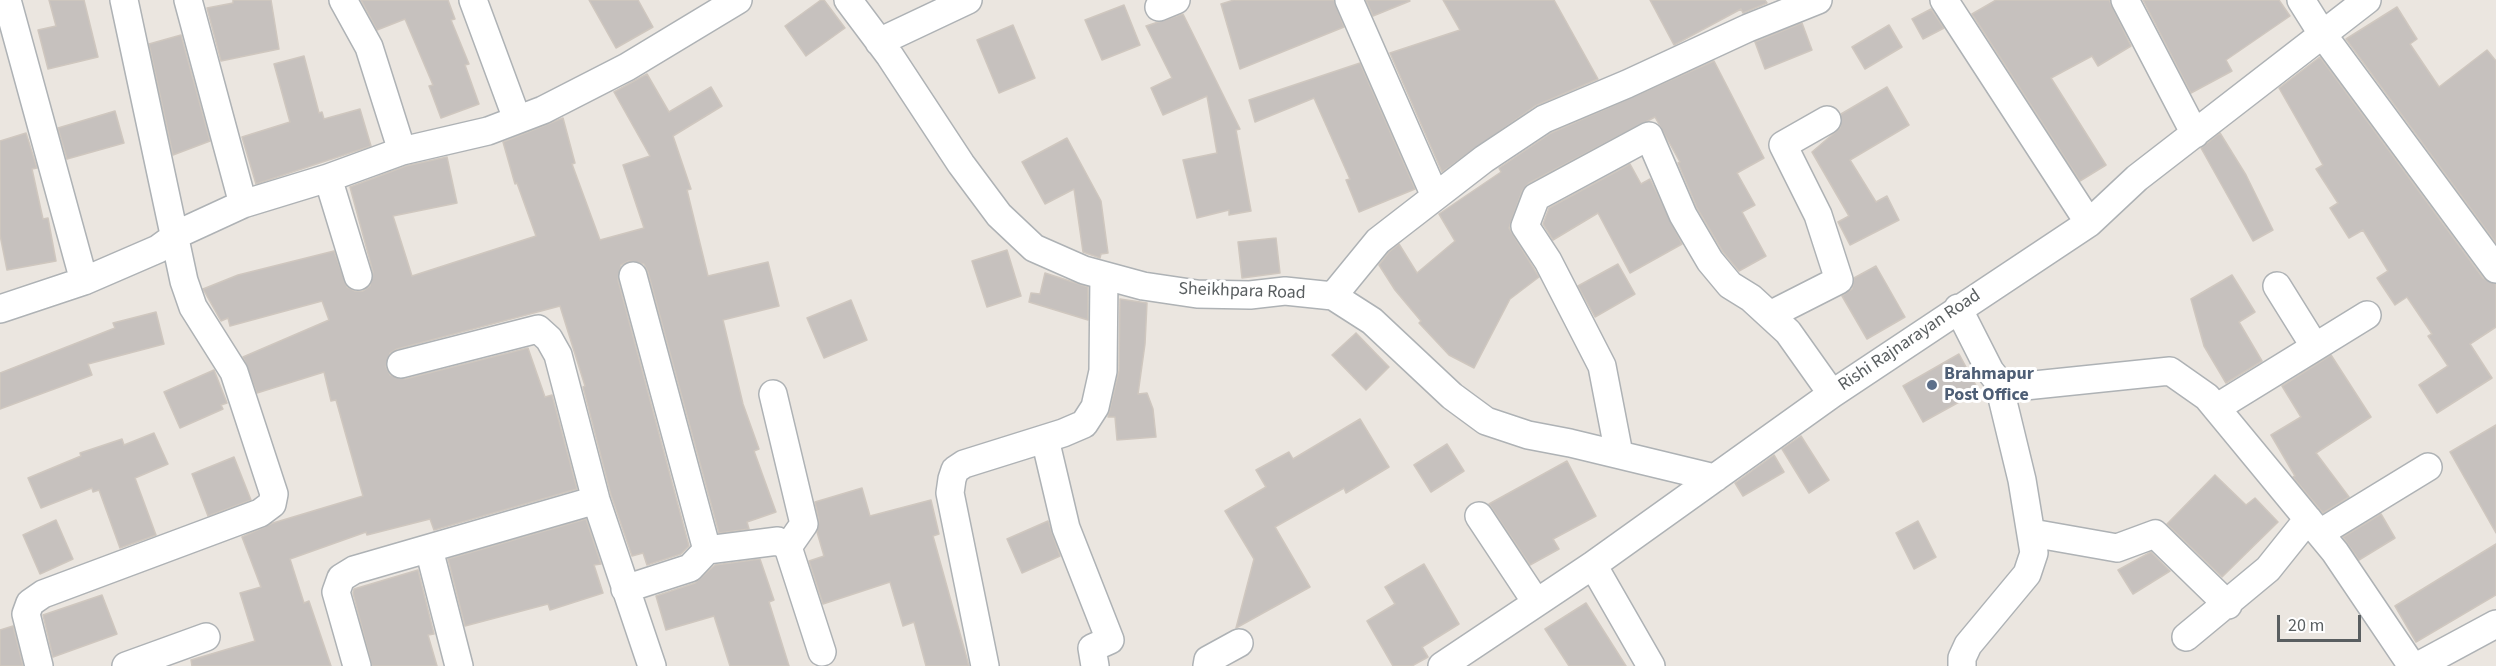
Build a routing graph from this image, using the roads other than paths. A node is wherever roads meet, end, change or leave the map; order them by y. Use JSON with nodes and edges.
{"nodes":[{"id":1,"x":8,"y":0,"type":"edge"},
{"id":2,"x":124,"y":0,"type":"edge"},
{"id":3,"x":188,"y":0,"type":"edge"},
{"id":4,"x":343,"y":0,"type":"edge"},
{"id":5,"x":473,"y":0,"type":"edge"},
{"id":6,"x":738,"y":0,"type":"edge"},
{"id":7,"x":848,"y":0,"type":"edge"},
{"id":8,"x":968,"y":0,"type":"edge"},
{"id":9,"x":1349,"y":0,"type":"edge"},
{"id":10,"x":1944,"y":0,"type":"edge"},
{"id":11,"x":2125,"y":0,"type":"edge"},
{"id":12,"x":2301,"y":0,"type":"edge"},
{"id":13,"x":2367,"y":0,"type":"edge"},
{"id":14,"x":1807,"y":2,"type":"edge"},
{"id":15,"x":2323,"y":35,"type":"junction"},
{"id":16,"x":879,"y":42,"type":"junction"},
{"id":17,"x":517,"y":119,"type":"junction"},
{"id":18,"x":1827,"y":120,"type":"dead end"},
{"id":19,"x":2196,"y":134,"type":"junction"},
{"id":20,"x":402,"y":151,"type":"junction"},
{"id":21,"x":327,"y":178,"type":"junction"},
{"id":22,"x":1435,"y":196,"type":"junction"},
{"id":23,"x":243,"y":204,"type":"junction"},
{"id":24,"x":2089,"y":223,"type":"junction"},
{"id":25,"x":174,"y":237,"type":"junction"},
{"id":26,"x":2496,"y":268,"type":"edge"},
{"id":27,"x":358,"y":276,"type":"dead end"},
{"id":28,"x":633,"y":276,"type":"dead end"},
{"id":29,"x":1104,"y":276,"type":"junction"},
{"id":30,"x":84,"y":282,"type":"junction"},
{"id":31,"x":2277,"y":286,"type":"dead end"},
{"id":32,"x":1333,"y":296,"type":"junction"},
{"id":33,"x":1958,"y":308,"type":"junction"},
{"id":34,"x":0,"y":309,"type":"edge"},
{"id":35,"x":1770,"y":315,"type":"junction"},
{"id":36,"x":2367,"y":315,"type":"dead end"},
{"id":37,"x":2315,"y":347,"type":"junction"},
{"id":38,"x":401,"y":364,"type":"dead end"},
{"id":39,"x":1998,"y":381,"type":"junction"},
{"id":40,"x":773,"y":394,"type":"dead end"},
{"id":41,"x":1832,"y":394,"type":"junction"},
{"id":42,"x":2216,"y":408,"type":"junction"},
{"id":43,"x":1045,"y":439,"type":"junction"},
{"id":44,"x":1619,"y":454,"type":"junction"},
{"id":45,"x":2428,"y":467,"type":"dead end"},
{"id":46,"x":1715,"y":478,"type":"junction"},
{"id":47,"x":596,"y":500,"type":"junction"},
{"id":48,"x":1479,"y":516,"type":"dead end"},
{"id":49,"x":2314,"y":526,"type":"junction"},
{"id":50,"x":2032,"y":533,"type":"junction"},
{"id":51,"x":788,"y":547,"type":"junction"},
{"id":52,"x":429,"y":549,"type":"junction"},
{"id":53,"x":707,"y":550,"type":"junction"},
{"id":54,"x":1593,"y":565,"type":"junction"},
{"id":55,"x":626,"y":589,"type":"junction"},
{"id":56,"x":1536,"y":602,"type":"junction"},
{"id":57,"x":2228,"y":605,"type":"junction"},
{"id":58,"x":2496,"y":624,"type":"edge"},
{"id":59,"x":206,"y":637,"type":"dead end"},
{"id":60,"x":2186,"y":637,"type":"dead end"},
{"id":61,"x":1239,"y":643,"type":"dead end"},
{"id":62,"x":822,"y":652,"type":"dead end"},
{"id":63,"x":1472,"y":658,"type":"edge"},
{"id":64,"x":39,"y":666,"type":"edge"},
{"id":65,"x":126,"y":666,"type":"edge"},
{"id":66,"x":357,"y":666,"type":"edge"},
{"id":67,"x":459,"y":666,"type":"edge"},
{"id":68,"x":652,"y":666,"type":"edge"},
{"id":69,"x":985,"y":666,"type":"edge"},
{"id":70,"x":1095,"y":666,"type":"edge"},
{"id":71,"x":1207,"y":666,"type":"edge"},
{"id":72,"x":1442,"y":666,"type":"edge"},
{"id":73,"x":1651,"y":666,"type":"edge"},
{"id":74,"x":1962,"y":666,"type":"edge"},
{"id":75,"x":2412,"y":666,"type":"edge"},
{"id":76,"x":2418,"y":666,"type":"edge"}],
"edges":[{"from":1,"to":30,"type":"street"},
{"from":2,"to":25,"type":"street"},
{"from":3,"to":23,"type":"street"},
{"from":4,"to":20,"type":"street"},
{"from":5,"to":17,"type":"street"},
{"from":6,"to":17,"type":"street"},
{"from":7,"to":16,"type":"street","name":"Sheikhpara Road"},
{"from":8,"to":16,"type":"street"},
{"from":9,"to":22,"type":"street"},
{"from":10,"to":24,"type":"street"},
{"from":11,"to":19,"type":"street"},
{"from":12,"to":15,"type":"street"},
{"from":13,"to":15,"type":"street","name":"Rishi Rajnarayan Road"},
{"from":14,"to":22,"type":"street"},
{"from":15,"to":19,"type":"street","name":"Rishi Rajnarayan Road"},
{"from":15,"to":26,"type":"street"},
{"from":16,"to":29,"type":"street","name":"Sheikhpara Road"},
{"from":17,"to":20,"type":"street"},
{"from":18,"to":35,"type":"street"},
{"from":19,"to":24,"type":"street","name":"Rishi Rajnarayan Road"},
{"from":20,"to":21,"type":"street"},
{"from":21,"to":23,"type":"street"},
{"from":21,"to":27,"type":"street"},
{"from":22,"to":32,"type":"street"},
{"from":23,"to":25,"type":"street"},
{"from":24,"to":33,"type":"street","name":"Rishi Rajnarayan Road"},
{"from":25,"to":30,"type":"street"},
{"from":25,"to":64,"type":"street"},
{"from":28,"to":53,"type":"street"},
{"from":29,"to":32,"type":"street","name":"Sheikhpara Road"},
{"from":29,"to":43,"type":"street"},
{"from":30,"to":34,"type":"street"},
{"from":31,"to":37,"type":"street"},
{"from":32,"to":44,"type":"street","name":"Sheikhpara Road"},
{"from":33,"to":39,"type":"street"},
{"from":33,"to":41,"type":"street","name":"Rishi Rajnarayan Road"},
{"from":35,"to":41,"type":"street"},
{"from":35,"to":44,"type":"street"},
{"from":36,"to":37,"type":"street"},
{"from":37,"to":42,"type":"street"},
{"from":38,"to":47,"type":"street"},
{"from":39,"to":42,"type":"street"},
{"from":39,"to":50,"type":"street"},
{"from":40,"to":51,"type":"street"},
{"from":41,"to":46,"type":"street","name":"Rishi Rajnarayan Road"},
{"from":42,"to":49,"type":"street"},
{"from":43,"to":69,"type":"street"},
{"from":43,"to":70,"type":"street"},
{"from":44,"to":46,"type":"street","name":"Sheikhpara Road"},
{"from":45,"to":49,"type":"street"},
{"from":46,"to":54,"type":"street","name":"Rishi Rajnarayan Road"},
{"from":47,"to":52,"type":"street"},
{"from":47,"to":55,"type":"street"},
{"from":48,"to":56,"type":"street"},
{"from":49,"to":57,"type":"street"},
{"from":49,"to":75,"type":"street"},
{"from":50,"to":57,"type":"street"},
{"from":50,"to":74,"type":"street"},
{"from":51,"to":53,"type":"street"},
{"from":51,"to":62,"type":"street"},
{"from":52,"to":66,"type":"street"},
{"from":52,"to":67,"type":"street"},
{"from":53,"to":55,"type":"street"},
{"from":54,"to":56,"type":"street","name":"Rishi Rajnarayan Road"},
{"from":54,"to":73,"type":"street"},
{"from":55,"to":68,"type":"street"},
{"from":56,"to":63,"type":"street","name":"Rishi Rajnarayan Road"},
{"from":57,"to":60,"type":"street"},
{"from":58,"to":76,"type":"street"},
{"from":59,"to":65,"type":"street"},
{"from":61,"to":71,"type":"street"},
{"from":63,"to":72,"type":"street","name":"Rishi Rajnarayan Road"}]}
